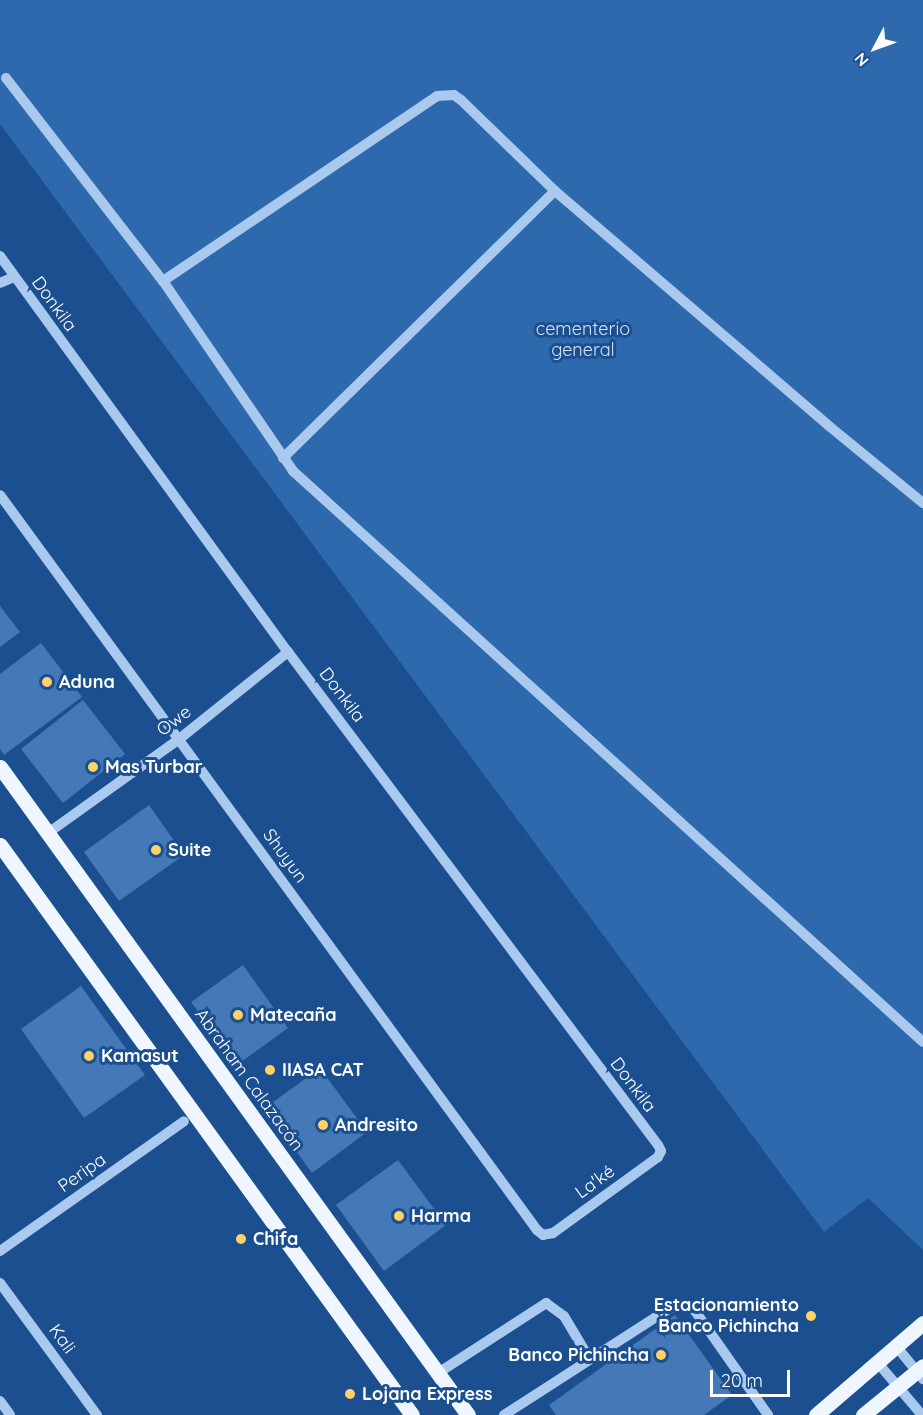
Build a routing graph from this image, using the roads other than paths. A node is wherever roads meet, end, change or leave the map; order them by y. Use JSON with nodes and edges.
{"nodes":[{"id":1,"x":6,"y":78,"type":"dead end"},
{"id":2,"x":555,"y":191,"type":"junction"},
{"id":3,"x":0,"y":256,"type":"edge"},
{"id":4,"x":14,"y":277,"type":"junction"},
{"id":5,"x":163,"y":281,"type":"junction"},
{"id":6,"x":0,"y":283,"type":"edge"},
{"id":7,"x":284,"y":458,"type":"junction"},
{"id":8,"x":0,"y":495,"type":"edge"},
{"id":9,"x":923,"y":503,"type":"edge"},
{"id":10,"x":288,"y":652,"type":"junction"},
{"id":11,"x":178,"y":740,"type":"junction"},
{"id":12,"x":0,"y":767,"type":"edge"},
{"id":13,"x":48,"y":833,"type":"junction"},
{"id":14,"x":0,"y":845,"type":"edge"},
{"id":15,"x":923,"y":1042,"type":"edge"},
{"id":16,"x":184,"y":1121,"type":"dead end"},
{"id":17,"x":662,"y":1151,"type":"joint"},
{"id":18,"x":543,"y":1235,"type":"joint"},
{"id":19,"x":0,"y":1251,"type":"edge"},
{"id":20,"x":0,"y":1283,"type":"edge"},
{"id":21,"x":923,"y":1323,"type":"edge"},
{"id":22,"x":896,"y":1346,"type":"junction"},
{"id":23,"x":589,"y":1358,"type":"junction"},
{"id":24,"x":877,"y":1362,"type":"junction"},
{"id":25,"x":921,"y":1372,"type":"edge"},
{"id":26,"x":438,"y":1373,"type":"junction"},
{"id":27,"x":897,"y":1386,"type":"junction"},
{"id":28,"x":0,"y":1401,"type":"edge"},
{"id":29,"x":94,"y":1414,"type":"edge"},
{"id":30,"x":10,"y":1415,"type":"edge"},
{"id":31,"x":412,"y":1415,"type":"edge"},
{"id":32,"x":468,"y":1415,"type":"edge"},
{"id":33,"x":504,"y":1415,"type":"edge"},
{"id":34,"x":768,"y":1415,"type":"edge"},
{"id":35,"x":816,"y":1415,"type":"edge"},
{"id":36,"x":863,"y":1415,"type":"edge"},
{"id":37,"x":922,"y":1415,"type":"edge"}],
"edges":[{"from":1,"to":5,"type":"street"},
{"from":2,"to":5,"type":"street"},
{"from":2,"to":7,"type":"street"},
{"from":2,"to":9,"type":"street"},
{"from":3,"to":4,"type":"street","name":"Donkila"},
{"from":4,"to":6,"type":"street"},
{"from":4,"to":10,"type":"street","name":"Donkila"},
{"from":5,"to":7,"type":"street"},
{"from":7,"to":15,"type":"street"},
{"from":8,"to":11,"type":"street","name":"Shuyun"},
{"from":10,"to":11,"type":"street","name":"Owe"},
{"from":10,"to":17,"type":"street","name":"Donkila"},
{"from":11,"to":13,"type":"street","name":"Owe"},
{"from":11,"to":18,"type":"street","name":"Shuyun"},
{"from":12,"to":13,"type":"main road","name":"Abraham Calazacón"},
{"from":13,"to":26,"type":"main road","name":"Abraham Calazacón"},
{"from":14,"to":31,"type":"main road"},
{"from":16,"to":19,"type":"street","name":"Peripa"},
{"from":17,"to":18,"type":"street","name":"La'ké"},
{"from":20,"to":29,"type":"street","name":"Kali"},
{"from":21,"to":22,"type":"main road"},
{"from":22,"to":24,"type":"main road"},
{"from":22,"to":25,"type":"street"},
{"from":23,"to":26,"type":"street"},
{"from":23,"to":33,"type":"street"},
{"from":23,"to":34,"type":"street"},
{"from":24,"to":27,"type":"street"},
{"from":24,"to":35,"type":"main road"},
{"from":25,"to":27,"type":"main road"},
{"from":26,"to":32,"type":"main road","name":"Abraham Calazacón"},
{"from":27,"to":36,"type":"main road"},
{"from":27,"to":37,"type":"street"},
{"from":28,"to":30,"type":"street"}]}
